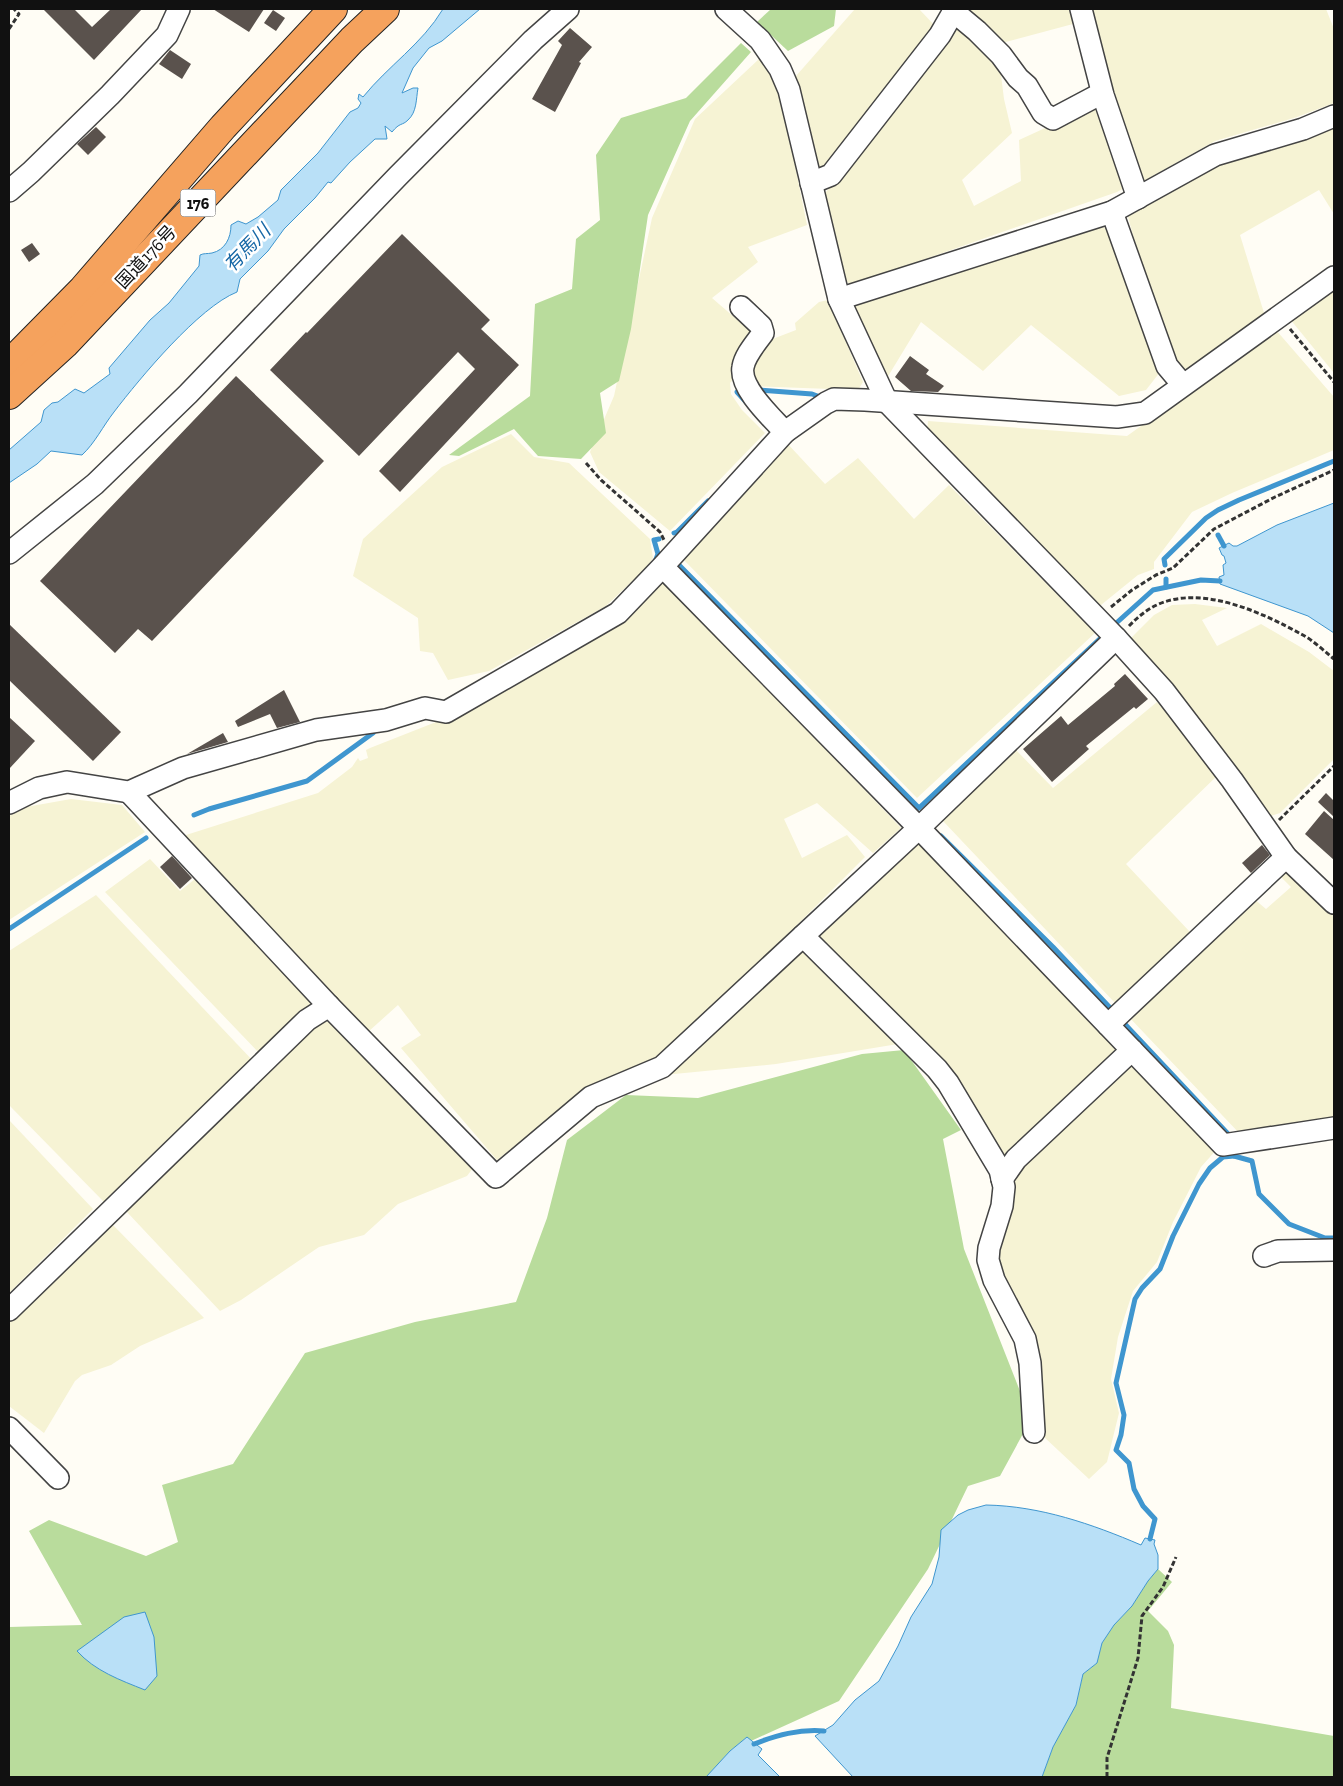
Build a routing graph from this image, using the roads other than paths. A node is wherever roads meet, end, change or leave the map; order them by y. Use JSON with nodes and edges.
{"nodes":[{"id":1,"x":179,"y":9,"type":"edge"},
{"id":2,"x":333,"y":9,"type":"edge"},
{"id":3,"x":385,"y":9,"type":"edge"},
{"id":4,"x":568,"y":9,"type":"edge"},
{"id":5,"x":726,"y":9,"type":"edge"},
{"id":6,"x":1080,"y":9,"type":"edge"},
{"id":7,"x":954,"y":10,"type":"edge"},
{"id":8,"x":1102,"y":93,"type":"junction"},
{"id":9,"x":1334,"y":116,"type":"edge"},
{"id":10,"x":811,"y":183,"type":"junction"},
{"id":11,"x":9,"y":191,"type":"edge"},
{"id":12,"x":1138,"y":198,"type":"junction"},
{"id":13,"x":1112,"y":212,"type":"junction"},
{"id":14,"x":1334,"y":277,"type":"edge"},
{"id":15,"x":838,"y":299,"type":"junction"},
{"id":16,"x":741,"y":307,"type":"dead end"},
{"id":17,"x":9,"y":364,"type":"edge"},
{"id":18,"x":1180,"y":382,"type":"junction"},
{"id":19,"x":9,"y":394,"type":"edge"},
{"id":20,"x":887,"y":402,"type":"junction"},
{"id":21,"x":785,"y":432,"type":"junction"},
{"id":22,"x":9,"y":553,"type":"edge"},
{"id":23,"x":667,"y":562,"type":"junction"},
{"id":24,"x":1116,"y":638,"type":"junction"},
{"id":25,"x":129,"y":792,"type":"junction"},
{"id":26,"x":9,"y":803,"type":"edge"},
{"id":27,"x":919,"y":828,"type":"junction"},
{"id":28,"x":1286,"y":857,"type":"junction"},
{"id":29,"x":1334,"y":903,"type":"edge"},
{"id":30,"x":803,"y":936,"type":"junction"},
{"id":31,"x":329,"y":1006,"type":"junction"},
{"id":32,"x":1108,"y":1025,"type":"junction"},
{"id":33,"x":1132,"y":1050,"type":"junction"},
{"id":34,"x":1334,"y":1128,"type":"edge"},
{"id":35,"x":1002,"y":1178,"type":"junction"},
{"id":36,"x":1334,"y":1250,"type":"edge"},
{"id":37,"x":1264,"y":1256,"type":"dead end"},
{"id":38,"x":9,"y":1310,"type":"edge"},
{"id":39,"x":9,"y":1428,"type":"edge"},
{"id":40,"x":1034,"y":1432,"type":"dead end"},
{"id":41,"x":58,"y":1478,"type":"dead end"}],
"edges":[{"from":1,"to":11,"type":"street"},
{"from":2,"to":17,"type":"highway","name":"国道176号","number":"176"},
{"from":3,"to":19,"type":"highway","name":"国道176号","number":"176"},
{"from":4,"to":22,"type":"street"},
{"from":5,"to":10,"type":"street"},
{"from":6,"to":8,"type":"street"},
{"from":7,"to":8,"type":"street"},
{"from":7,"to":10,"type":"street"},
{"from":8,"to":12,"type":"street"},
{"from":9,"to":12,"type":"street"},
{"from":10,"to":15,"type":"street"},
{"from":12,"to":13,"type":"street"},
{"from":13,"to":15,"type":"street"},
{"from":13,"to":18,"type":"street"},
{"from":14,"to":18,"type":"street"},
{"from":15,"to":20,"type":"street"},
{"from":16,"to":21,"type":"street"},
{"from":18,"to":20,"type":"street"},
{"from":20,"to":21,"type":"street"},
{"from":20,"to":24,"type":"street"},
{"from":21,"to":23,"type":"street"},
{"from":23,"to":25,"type":"street"},
{"from":23,"to":27,"type":"street"},
{"from":24,"to":27,"type":"street"},
{"from":24,"to":28,"type":"street"},
{"from":25,"to":26,"type":"street"},
{"from":25,"to":31,"type":"street"},
{"from":27,"to":30,"type":"street"},
{"from":27,"to":32,"type":"street"},
{"from":28,"to":29,"type":"street"},
{"from":28,"to":32,"type":"street"},
{"from":30,"to":31,"type":"street"},
{"from":30,"to":35,"type":"street"},
{"from":31,"to":38,"type":"street"},
{"from":32,"to":33,"type":"street"},
{"from":33,"to":34,"type":"street"},
{"from":33,"to":35,"type":"street"},
{"from":35,"to":40,"type":"street"},
{"from":36,"to":37,"type":"street"},
{"from":39,"to":41,"type":"street"}]}
